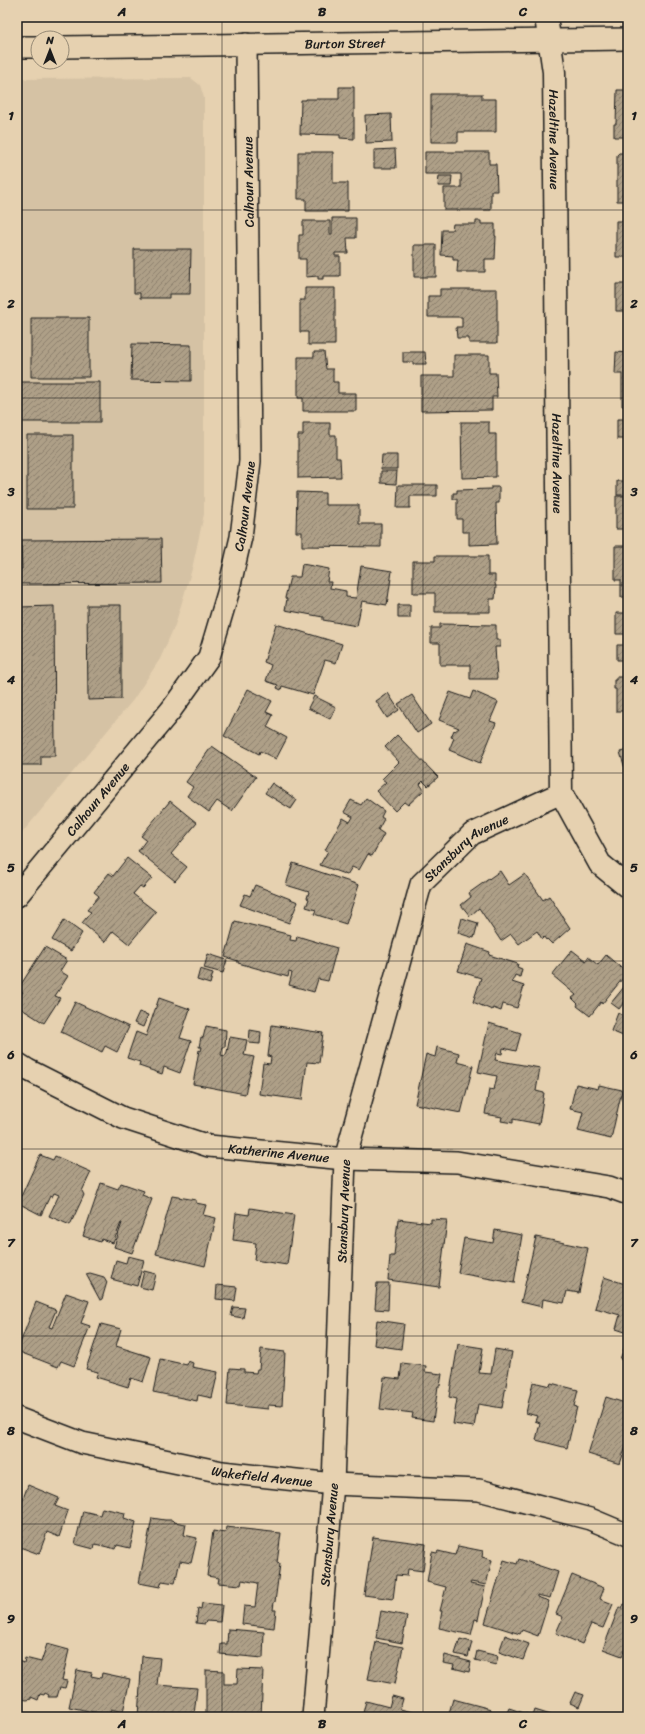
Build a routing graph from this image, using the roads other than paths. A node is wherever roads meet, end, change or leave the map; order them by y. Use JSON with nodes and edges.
{"nodes":[{"id":1,"x":546,"y":17,"type":"edge"},
{"id":2,"x":628,"y":39,"type":"edge"},
{"id":3,"x":550,"y":40,"type":"junction"},
{"id":4,"x":246,"y":44,"type":"junction"},
{"id":5,"x":70,"y":46,"type":"edge"},
{"id":6,"x":17,"y":47,"type":"edge"},
{"id":7,"x":30,"y":47,"type":"edge"},
{"id":8,"x":561,"y":793,"type":"junction"},
{"id":9,"x":628,"y":887,"type":"edge"},
{"id":10,"x":17,"y":896,"type":"edge"},
{"id":11,"x":17,"y":1063,"type":"edge"},
{"id":12,"x":345,"y":1159,"type":"junction"},
{"id":13,"x":628,"y":1194,"type":"edge"},
{"id":14,"x":17,"y":1418,"type":"edge"},
{"id":15,"x":333,"y":1484,"type":"junction"},
{"id":16,"x":628,"y":1535,"type":"edge"},
{"id":17,"x":314,"y":1717,"type":"edge"}],
"edges":[{"from":1,"to":3,"type":"street","name":"Hazeltine Avenue"},
{"from":2,"to":3,"type":"street","name":"Burton Street"},
{"from":3,"to":4,"type":"street","name":"Burton Street"},
{"from":3,"to":8,"type":"street","name":"Hazeltine Avenue"},
{"from":4,"to":5,"type":"street","name":"Burton Street"},
{"from":4,"to":10,"type":"street","name":"Calhoun Avenue"},
{"from":6,"to":7,"type":"street"},
{"from":8,"to":9,"type":"street","name":"Hazeltine Avenue"},
{"from":8,"to":12,"type":"street","name":"Stansbury Avenue"},
{"from":11,"to":12,"type":"street","name":"Katherine Avenue"},
{"from":12,"to":13,"type":"street","name":"Katherine Avenue"},
{"from":12,"to":15,"type":"street","name":"Stansbury Avenue"},
{"from":14,"to":15,"type":"street","name":"Wakefield Avenue"},
{"from":15,"to":16,"type":"street","name":"Wakefield Avenue"},
{"from":15,"to":17,"type":"street","name":"Stansbury Avenue"}]}
